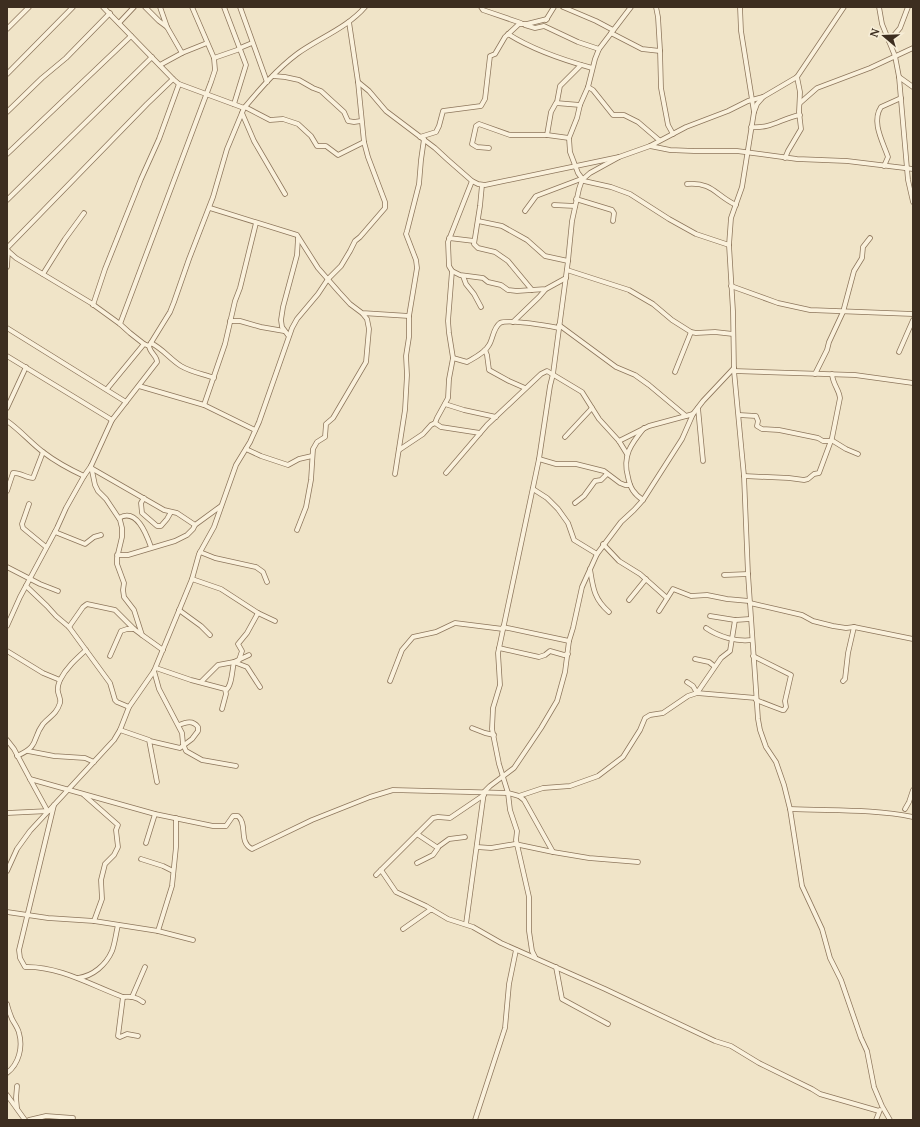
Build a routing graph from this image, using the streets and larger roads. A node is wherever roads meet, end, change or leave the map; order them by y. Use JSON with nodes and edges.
{"nodes":[{"id":1,"x":29,"y":7,"type":"edge"},
{"id":2,"x":73,"y":7,"type":"edge"},
{"id":3,"x":103,"y":7,"type":"edge"},
{"id":4,"x":134,"y":7,"type":"edge"},
{"id":5,"x":145,"y":7,"type":"edge"},
{"id":6,"x":160,"y":7,"type":"edge"},
{"id":7,"x":192,"y":7,"type":"edge"},
{"id":8,"x":224,"y":7,"type":"edge"},
{"id":9,"x":240,"y":7,"type":"edge"},
{"id":10,"x":365,"y":7,"type":"edge"},
{"id":11,"x":481,"y":7,"type":"edge"},
{"id":12,"x":554,"y":7,"type":"edge"},
{"id":13,"x":563,"y":7,"type":"edge"},
{"id":14,"x":631,"y":7,"type":"edge"},
{"id":15,"x":656,"y":7,"type":"edge"},
{"id":16,"x":740,"y":7,"type":"edge"},
{"id":17,"x":844,"y":7,"type":"edge"},
{"id":18,"x":878,"y":7,"type":"edge"},
{"id":19,"x":908,"y":7,"type":"edge"},
{"id":20,"x":576,"y":9,"type":"edge"},
{"id":21,"x":110,"y":13,"type":"junction"},
{"id":22,"x":547,"y":19,"type":"junction"},
{"id":23,"x":350,"y":22,"type":"junction"},
{"id":24,"x":119,"y":23,"type":"junction"},
{"id":25,"x":522,"y":24,"type":"junction"},
{"id":26,"x":543,"y":26,"type":"junction"},
{"id":27,"x":168,"y":27,"type":"junction"},
{"id":28,"x":7,"y":29,"type":"edge"},
{"id":29,"x":612,"y":32,"type":"junction"},
{"id":30,"x":508,"y":34,"type":"junction"},
{"id":31,"x":131,"y":36,"type":"junction"},
{"id":32,"x":889,"y":41,"type":"junction"},
{"id":33,"x":208,"y":42,"type":"junction"},
{"id":34,"x":252,"y":43,"type":"junction"},
{"id":35,"x":240,"y":48,"type":"junction"},
{"id":36,"x":913,"y":48,"type":"edge"},
{"id":37,"x":599,"y":49,"type":"junction"},
{"id":38,"x":660,"y":51,"type":"junction"},
{"id":39,"x":182,"y":53,"type":"junction"},
{"id":40,"x":895,"y":56,"type":"junction"},
{"id":41,"x":152,"y":58,"type":"junction"},
{"id":42,"x":214,"y":58,"type":"junction"},
{"id":43,"x":160,"y":65,"type":"junction"},
{"id":44,"x":581,"y":65,"type":"junction"},
{"id":45,"x":592,"y":68,"type":"junction"},
{"id":46,"x":7,"y":74,"type":"edge"},
{"id":47,"x":273,"y":76,"type":"junction"},
{"id":48,"x":797,"y":77,"type":"junction"},
{"id":49,"x":899,"y":78,"type":"junction"},
{"id":50,"x":173,"y":79,"type":"junction"},
{"id":51,"x":267,"y":82,"type":"junction"},
{"id":52,"x":358,"y":82,"type":"junction"},
{"id":53,"x":179,"y":84,"type":"junction"},
{"id":54,"x":588,"y":87,"type":"junction"},
{"id":55,"x":913,"y":87,"type":"edge"},
{"id":56,"x":207,"y":94,"type":"junction"},
{"id":57,"x":763,"y":97,"type":"junction"},
{"id":58,"x":901,"y":98,"type":"junction"},
{"id":59,"x":752,"y":101,"type":"junction"},
{"id":60,"x":558,"y":102,"type":"junction"},
{"id":61,"x":800,"y":103,"type":"junction"},
{"id":62,"x":234,"y":104,"type":"junction"},
{"id":63,"x":580,"y":105,"type":"junction"},
{"id":64,"x":245,"y":107,"type":"junction"},
{"id":65,"x":7,"y":112,"type":"edge"},
{"id":66,"x":754,"y":112,"type":"junction"},
{"id":67,"x":242,"y":113,"type":"junction"},
{"id":68,"x":800,"y":116,"type":"junction"},
{"id":69,"x":361,"y":121,"type":"junction"},
{"id":70,"x":751,"y":126,"type":"junction"},
{"id":71,"x":673,"y":134,"type":"junction"},
{"id":72,"x":547,"y":135,"type":"junction"},
{"id":73,"x":422,"y":138,"type":"junction"},
{"id":74,"x":569,"y":138,"type":"junction"},
{"id":75,"x":659,"y":140,"type":"junction"},
{"id":76,"x":364,"y":142,"type":"junction"},
{"id":77,"x":650,"y":146,"type":"junction"},
{"id":78,"x":489,"y":148,"type":"dead end"},
{"id":79,"x":746,"y":152,"type":"junction"},
{"id":80,"x":7,"y":154,"type":"edge"},
{"id":81,"x":619,"y":157,"type":"junction"},
{"id":82,"x":786,"y":158,"type":"junction"},
{"id":83,"x":575,"y":166,"type":"junction"},
{"id":84,"x":884,"y":166,"type":"junction"},
{"id":85,"x":907,"y":168,"type":"junction"},
{"id":86,"x":913,"y":169,"type":"edge"},
{"id":87,"x":582,"y":179,"type":"junction"},
{"id":88,"x":472,"y":181,"type":"junction"},
{"id":89,"x":687,"y":184,"type":"dead end"},
{"id":90,"x":482,"y":185,"type":"junction"},
{"id":91,"x":286,"y":194,"type":"dead end"},
{"id":92,"x":576,"y":199,"type":"junction"},
{"id":93,"x":7,"y":200,"type":"edge"},
{"id":94,"x":913,"y":202,"type":"edge"},
{"id":95,"x":554,"y":205,"type":"dead end"},
{"id":96,"x":736,"y":205,"type":"junction"},
{"id":97,"x":575,"y":206,"type":"junction"},
{"id":98,"x":210,"y":208,"type":"junction"},
{"id":99,"x":525,"y":211,"type":"dead end"},
{"id":100,"x":84,"y":213,"type":"dead end"},
{"id":101,"x":478,"y":221,"type":"junction"},
{"id":102,"x":613,"y":221,"type":"dead end"},
{"id":103,"x":256,"y":223,"type":"junction"},
{"id":104,"x":297,"y":235,"type":"junction"},
{"id":105,"x":449,"y":238,"type":"junction"},
{"id":106,"x":870,"y":238,"type":"dead end"},
{"id":107,"x":474,"y":241,"type":"junction"},
{"id":108,"x":729,"y":245,"type":"junction"},
{"id":109,"x":7,"y":250,"type":"edge"},
{"id":110,"x":568,"y":261,"type":"junction"},
{"id":111,"x":7,"y":266,"type":"edge"},
{"id":112,"x":567,"y":270,"type":"junction"},
{"id":113,"x":452,"y":271,"type":"junction"},
{"id":114,"x":43,"y":274,"type":"junction"},
{"id":115,"x":463,"y":276,"type":"junction"},
{"id":116,"x":566,"y":278,"type":"junction"},
{"id":117,"x":328,"y":279,"type":"junction"},
{"id":118,"x":731,"y":286,"type":"junction"},
{"id":119,"x":546,"y":289,"type":"junction"},
{"id":120,"x":532,"y":290,"type":"junction"},
{"id":121,"x":95,"y":296,"type":"junction"},
{"id":122,"x":87,"y":300,"type":"junction"},
{"id":123,"x":93,"y":304,"type":"junction"},
{"id":124,"x":481,"y":307,"type":"dead end"},
{"id":125,"x":843,"y":312,"type":"junction"},
{"id":126,"x":362,"y":313,"type":"junction"},
{"id":127,"x":913,"y":314,"type":"edge"},
{"id":128,"x":409,"y":316,"type":"junction"},
{"id":129,"x":913,"y":320,"type":"edge"},
{"id":130,"x":230,"y":321,"type":"junction"},
{"id":131,"x":513,"y":322,"type":"junction"},
{"id":132,"x":120,"y":324,"type":"junction"},
{"id":133,"x":559,"y":326,"type":"junction"},
{"id":134,"x":7,"y":328,"type":"edge"},
{"id":135,"x":284,"y":331,"type":"junction"},
{"id":136,"x":691,"y":332,"type":"junction"},
{"id":137,"x":733,"y":334,"type":"junction"},
{"id":138,"x":288,"y":335,"type":"junction"},
{"id":139,"x":144,"y":344,"type":"junction"},
{"id":140,"x":150,"y":345,"type":"junction"},
{"id":141,"x":485,"y":350,"type":"junction"},
{"id":142,"x":899,"y":352,"type":"dead end"},
{"id":143,"x":7,"y":356,"type":"edge"},
{"id":144,"x":453,"y":358,"type":"junction"},
{"id":145,"x":26,"y":367,"type":"junction"},
{"id":146,"x":734,"y":369,"type":"junction"},
{"id":147,"x":675,"y":372,"type":"dead end"},
{"id":148,"x":553,"y":374,"type":"junction"},
{"id":149,"x":815,"y":374,"type":"junction"},
{"id":150,"x":832,"y":374,"type":"junction"},
{"id":151,"x":214,"y":378,"type":"junction"},
{"id":152,"x":913,"y":383,"type":"edge"},
{"id":153,"x":139,"y":386,"type":"junction"},
{"id":154,"x":525,"y":388,"type":"junction"},
{"id":155,"x":107,"y":389,"type":"junction"},
{"id":156,"x":126,"y":402,"type":"junction"},
{"id":157,"x":445,"y":404,"type":"junction"},
{"id":158,"x":204,"y":405,"type":"junction"},
{"id":159,"x":7,"y":408,"type":"edge"},
{"id":160,"x":592,"y":408,"type":"junction"},
{"id":161,"x":698,"y":408,"type":"junction"},
{"id":162,"x":694,"y":414,"type":"junction"},
{"id":163,"x":739,"y":415,"type":"junction"},
{"id":164,"x":686,"y":416,"type":"junction"},
{"id":165,"x":496,"y":417,"type":"junction"},
{"id":166,"x":112,"y":420,"type":"junction"},
{"id":167,"x":7,"y":421,"type":"edge"},
{"id":168,"x":436,"y":423,"type":"junction"},
{"id":169,"x":644,"y":428,"type":"junction"},
{"id":170,"x":255,"y":430,"type":"junction"},
{"id":171,"x":480,"y":433,"type":"junction"},
{"id":172,"x":565,"y":437,"type":"dead end"},
{"id":173,"x":619,"y":441,"type":"junction"},
{"id":174,"x":831,"y":441,"type":"junction"},
{"id":175,"x":246,"y":449,"type":"junction"},
{"id":176,"x":399,"y":450,"type":"junction"},
{"id":177,"x":43,"y":452,"type":"junction"},
{"id":178,"x":627,"y":454,"type":"junction"},
{"id":179,"x":858,"y":454,"type":"dead end"},
{"id":180,"x":312,"y":456,"type":"junction"},
{"id":181,"x":539,"y":459,"type":"junction"},
{"id":182,"x":703,"y":461,"type":"dead end"},
{"id":183,"x":91,"y":467,"type":"junction"},
{"id":184,"x":446,"y":473,"type":"dead end"},
{"id":185,"x":395,"y":474,"type":"dead end"},
{"id":186,"x":607,"y":474,"type":"junction"},
{"id":187,"x":84,"y":476,"type":"junction"},
{"id":188,"x":744,"y":476,"type":"junction"},
{"id":189,"x":630,"y":485,"type":"junction"},
{"id":190,"x":532,"y":488,"type":"junction"},
{"id":191,"x":7,"y":491,"type":"edge"},
{"id":192,"x":144,"y":498,"type":"junction"},
{"id":193,"x":644,"y":500,"type":"junction"},
{"id":194,"x":575,"y":503,"type":"dead end"},
{"id":195,"x":29,"y":504,"type":"dead end"},
{"id":196,"x":222,"y":506,"type":"junction"},
{"id":197,"x":171,"y":512,"type":"junction"},
{"id":198,"x":119,"y":518,"type":"junction"},
{"id":199,"x":195,"y":525,"type":"junction"},
{"id":200,"x":297,"y":530,"type":"dead end"},
{"id":201,"x":55,"y":532,"type":"junction"},
{"id":202,"x":101,"y":535,"type":"dead end"},
{"id":203,"x":603,"y":544,"type":"junction"},
{"id":204,"x":46,"y":547,"type":"junction"},
{"id":205,"x":151,"y":547,"type":"junction"},
{"id":206,"x":200,"y":552,"type":"junction"},
{"id":207,"x":597,"y":554,"type":"junction"},
{"id":208,"x":117,"y":555,"type":"junction"},
{"id":209,"x":7,"y":567,"type":"edge"},
{"id":210,"x":590,"y":569,"type":"junction"},
{"id":211,"x":748,"y":574,"type":"junction"},
{"id":212,"x":724,"y":575,"type":"dead end"},
{"id":213,"x":29,"y":578,"type":"junction"},
{"id":214,"x":192,"y":579,"type":"junction"},
{"id":215,"x":646,"y":579,"type":"junction"},
{"id":216,"x":268,"y":582,"type":"dead end"},
{"id":217,"x":26,"y":586,"type":"junction"},
{"id":218,"x":58,"y":592,"type":"dead end"},
{"id":219,"x":667,"y":598,"type":"junction"},
{"id":220,"x":629,"y":600,"type":"dead end"},
{"id":221,"x":750,"y":602,"type":"junction"},
{"id":222,"x":179,"y":610,"type":"junction"},
{"id":223,"x":659,"y":611,"type":"dead end"},
{"id":224,"x":609,"y":612,"type":"dead end"},
{"id":225,"x":258,"y":613,"type":"junction"},
{"id":226,"x":710,"y":616,"type":"dead end"},
{"id":227,"x":750,"y":619,"type":"junction"},
{"id":228,"x":735,"y":620,"type":"junction"},
{"id":229,"x":275,"y":621,"type":"dead end"},
{"id":230,"x":7,"y":626,"type":"edge"},
{"id":231,"x":69,"y":627,"type":"junction"},
{"id":232,"x":854,"y":627,"type":"junction"},
{"id":233,"x":503,"y":628,"type":"junction"},
{"id":234,"x":706,"y":628,"type":"dead end"},
{"id":235,"x":134,"y":629,"type":"junction"},
{"id":236,"x":142,"y":634,"type":"junction"},
{"id":237,"x":210,"y":636,"type":"dead end"},
{"id":238,"x":732,"y":639,"type":"junction"},
{"id":239,"x":913,"y":639,"type":"edge"},
{"id":240,"x":752,"y":640,"type":"junction"},
{"id":241,"x":569,"y":641,"type":"junction"},
{"id":242,"x":499,"y":648,"type":"junction"},
{"id":243,"x":86,"y":650,"type":"junction"},
{"id":244,"x":163,"y":650,"type":"junction"},
{"id":245,"x":7,"y":651,"type":"edge"},
{"id":246,"x":568,"y":654,"type":"junction"},
{"id":247,"x":110,"y":656,"type":"dead end"},
{"id":248,"x":249,"y":656,"type":"dead end"},
{"id":249,"x":753,"y":656,"type":"junction"},
{"id":250,"x":695,"y":659,"type":"dead end"},
{"id":251,"x":239,"y":660,"type":"junction"},
{"id":252,"x":234,"y":662,"type":"junction"},
{"id":253,"x":714,"y":666,"type":"junction"},
{"id":254,"x":155,"y":669,"type":"junction"},
{"id":255,"x":60,"y":680,"type":"junction"},
{"id":256,"x":390,"y":681,"type":"dead end"},
{"id":257,"x":843,"y":681,"type":"dead end"},
{"id":258,"x":201,"y":682,"type":"junction"},
{"id":259,"x":687,"y":682,"type":"dead end"},
{"id":260,"x":260,"y":687,"type":"dead end"},
{"id":261,"x":226,"y":690,"type":"junction"},
{"id":262,"x":697,"y":693,"type":"junction"},
{"id":263,"x":756,"y":699,"type":"junction"},
{"id":264,"x":129,"y":707,"type":"junction"},
{"id":265,"x":222,"y":709,"type":"dead end"},
{"id":266,"x":178,"y":725,"type":"junction"},
{"id":267,"x":472,"y":728,"type":"dead end"},
{"id":268,"x":120,"y":730,"type":"junction"},
{"id":269,"x":494,"y":735,"type":"junction"},
{"id":270,"x":7,"y":740,"type":"edge"},
{"id":271,"x":150,"y":741,"type":"junction"},
{"id":272,"x":184,"y":746,"type":"junction"},
{"id":273,"x":28,"y":751,"type":"junction"},
{"id":274,"x":17,"y":756,"type":"junction"},
{"id":275,"x":94,"y":762,"type":"junction"},
{"id":276,"x":236,"y":766,"type":"dead end"},
{"id":277,"x":503,"y":776,"type":"junction"},
{"id":278,"x":30,"y":779,"type":"junction"},
{"id":279,"x":157,"y":782,"type":"dead end"},
{"id":280,"x":67,"y":790,"type":"junction"},
{"id":281,"x":913,"y":790,"type":"edge"},
{"id":282,"x":508,"y":793,"type":"junction"},
{"id":283,"x":83,"y":794,"type":"junction"},
{"id":284,"x":484,"y":794,"type":"junction"},
{"id":285,"x":519,"y":796,"type":"junction"},
{"id":286,"x":54,"y":804,"type":"junction"},
{"id":287,"x":790,"y":809,"type":"junction"},
{"id":288,"x":905,"y":809,"type":"dead end"},
{"id":289,"x":48,"y":810,"type":"junction"},
{"id":290,"x":7,"y":813,"type":"edge"},
{"id":291,"x":155,"y":814,"type":"junction"},
{"id":292,"x":913,"y":817,"type":"edge"},
{"id":293,"x":176,"y":818,"type":"junction"},
{"id":294,"x":416,"y":834,"type":"junction"},
{"id":295,"x":465,"y":836,"type":"dead end"},
{"id":296,"x":146,"y":843,"type":"dead end"},
{"id":297,"x":518,"y":845,"type":"junction"},
{"id":298,"x":438,"y":847,"type":"junction"},
{"id":299,"x":477,"y":847,"type":"junction"},
{"id":300,"x":553,"y":852,"type":"junction"},
{"id":301,"x":141,"y":859,"type":"dead end"},
{"id":302,"x":638,"y":862,"type":"dead end"},
{"id":303,"x":417,"y":863,"type":"dead end"},
{"id":304,"x":381,"y":870,"type":"junction"},
{"id":305,"x":7,"y":871,"type":"edge"},
{"id":306,"x":173,"y":871,"type":"junction"},
{"id":307,"x":376,"y":875,"type":"dead end"},
{"id":308,"x":432,"y":910,"type":"junction"},
{"id":309,"x":7,"y":912,"type":"edge"},
{"id":310,"x":27,"y":915,"type":"junction"},
{"id":311,"x":94,"y":921,"type":"junction"},
{"id":312,"x":466,"y":924,"type":"junction"},
{"id":313,"x":118,"y":925,"type":"junction"},
{"id":314,"x":403,"y":929,"type":"dead end"},
{"id":315,"x":158,"y":931,"type":"junction"},
{"id":316,"x":193,"y":940,"type":"dead end"},
{"id":317,"x":516,"y":950,"type":"junction"},
{"id":318,"x":535,"y":957,"type":"junction"},
{"id":319,"x":556,"y":967,"type":"junction"},
{"id":320,"x":145,"y":968,"type":"dead end"},
{"id":321,"x":76,"y":978,"type":"junction"},
{"id":322,"x":123,"y":997,"type":"junction"},
{"id":323,"x":132,"y":997,"type":"junction"},
{"id":324,"x":143,"y":1002,"type":"dead end"},
{"id":325,"x":7,"y":1004,"type":"edge"},
{"id":326,"x":608,"y":1024,"type":"dead end"},
{"id":327,"x":138,"y":1036,"type":"dead end"},
{"id":328,"x":7,"y":1073,"type":"edge"},
{"id":329,"x":17,"y":1086,"type":"dead end"},
{"id":330,"x":7,"y":1095,"type":"edge"},
{"id":331,"x":882,"y":1106,"type":"junction"},
{"id":332,"x":18,"y":1110,"type":"junction"},
{"id":333,"x":880,"y":1110,"type":"junction"},
{"id":334,"x":73,"y":1118,"type":"dead end"},
{"id":335,"x":25,"y":1120,"type":"edge"},
{"id":336,"x":29,"y":1120,"type":"edge"},
{"id":337,"x":475,"y":1120,"type":"edge"},
{"id":338,"x":876,"y":1120,"type":"edge"},
{"id":339,"x":890,"y":1120,"type":"edge"}],
"edges":[{"from":1,"to":28,"type":"street"},
{"from":2,"to":46,"type":"street"},
{"from":3,"to":21,"type":"street"},
{"from":4,"to":24,"type":"street"},
{"from":5,"to":27,"type":"street"},
{"from":6,"to":27,"type":"street"},
{"from":7,"to":33,"type":"street"},
{"from":8,"to":35,"type":"street"},
{"from":9,"to":34,"type":"street"},
{"from":10,"to":23,"type":"street"},
{"from":11,"to":25,"type":"street"},
{"from":12,"to":22,"type":"street"},
{"from":13,"to":20,"type":"street"},
{"from":14,"to":29,"type":"street"},
{"from":15,"to":38,"type":"street"},
{"from":16,"to":59,"type":"street"},
{"from":17,"to":48,"type":"street"},
{"from":18,"to":32,"type":"street"},
{"from":19,"to":32,"type":"street"},
{"from":20,"to":29,"type":"street"},
{"from":21,"to":24,"type":"street"},
{"from":21,"to":65,"type":"street"},
{"from":22,"to":25,"type":"street"},
{"from":22,"to":26,"type":"street"},
{"from":23,"to":47,"type":"street"},
{"from":23,"to":52,"type":"street"},
{"from":24,"to":31,"type":"street"},
{"from":25,"to":26,"type":"street"},
{"from":25,"to":30,"type":"street"},
{"from":26,"to":37,"type":"street"},
{"from":27,"to":39,"type":"street"},
{"from":29,"to":37,"type":"street"},
{"from":29,"to":38,"type":"street"},
{"from":30,"to":44,"type":"street"},
{"from":30,"to":73,"type":"street"},
{"from":31,"to":41,"type":"street"},
{"from":31,"to":80,"type":"street"},
{"from":32,"to":40,"type":"street"},
{"from":33,"to":39,"type":"street"},
{"from":33,"to":42,"type":"street"},
{"from":34,"to":35,"type":"street"},
{"from":34,"to":51,"type":"street"},
{"from":35,"to":42,"type":"street"},
{"from":35,"to":62,"type":"street"},
{"from":36,"to":40,"type":"street"},
{"from":37,"to":45,"type":"street"},
{"from":38,"to":71,"type":"street"},
{"from":39,"to":43,"type":"street"},
{"from":40,"to":49,"type":"street"},
{"from":40,"to":61,"type":"street"},
{"from":41,"to":43,"type":"street"},
{"from":41,"to":93,"type":"street"},
{"from":42,"to":56,"type":"street"},
{"from":43,"to":50,"type":"street"},
{"from":44,"to":45,"type":"street"},
{"from":44,"to":60,"type":"street"},
{"from":45,"to":54,"type":"street"},
{"from":47,"to":51,"type":"street"},
{"from":47,"to":69,"type":"street"},
{"from":48,"to":57,"type":"street"},
{"from":48,"to":61,"type":"street"},
{"from":49,"to":55,"type":"street"},
{"from":49,"to":58,"type":"street"},
{"from":50,"to":53,"type":"street"},
{"from":50,"to":109,"type":"street"},
{"from":51,"to":64,"type":"street"},
{"from":52,"to":69,"type":"street"},
{"from":52,"to":73,"type":"street"},
{"from":53,"to":56,"type":"street"},
{"from":53,"to":121,"type":"street"},
{"from":54,"to":63,"type":"street"},
{"from":54,"to":75,"type":"street"},
{"from":56,"to":62,"type":"street"},
{"from":56,"to":132,"type":"street"},
{"from":57,"to":59,"type":"street"},
{"from":57,"to":66,"type":"street"},
{"from":58,"to":84,"type":"street"},
{"from":58,"to":85,"type":"street"},
{"from":59,"to":66,"type":"street"},
{"from":59,"to":71,"type":"street"},
{"from":60,"to":63,"type":"street"},
{"from":60,"to":72,"type":"street"},
{"from":61,"to":68,"type":"street"},
{"from":62,"to":64,"type":"street"},
{"from":63,"to":74,"type":"street"},
{"from":64,"to":67,"type":"street"},
{"from":64,"to":76,"type":"street"},
{"from":66,"to":70,"type":"street"},
{"from":67,"to":91,"type":"street"},
{"from":67,"to":98,"type":"street"},
{"from":68,"to":70,"type":"street"},
{"from":68,"to":82,"type":"street"},
{"from":69,"to":76,"type":"street"},
{"from":70,"to":79,"type":"street"},
{"from":71,"to":75,"type":"street"},
{"from":72,"to":74,"type":"street"},
{"from":72,"to":78,"type":"street"},
{"from":73,"to":88,"type":"street"},
{"from":73,"to":128,"type":"street"},
{"from":74,"to":83,"type":"street"},
{"from":75,"to":77,"type":"street"},
{"from":76,"to":117,"type":"street"},
{"from":77,"to":79,"type":"street"},
{"from":77,"to":81,"type":"street"},
{"from":79,"to":82,"type":"street"},
{"from":79,"to":96,"type":"street"},
{"from":81,"to":83,"type":"street"},
{"from":81,"to":87,"type":"street"},
{"from":82,"to":84,"type":"street"},
{"from":83,"to":87,"type":"street"},
{"from":83,"to":90,"type":"street"},
{"from":84,"to":85,"type":"street"},
{"from":85,"to":86,"type":"street"},
{"from":85,"to":94,"type":"street"},
{"from":87,"to":92,"type":"street"},
{"from":87,"to":99,"type":"street"},
{"from":87,"to":108,"type":"street"},
{"from":88,"to":90,"type":"street"},
{"from":88,"to":105,"type":"street"},
{"from":89,"to":96,"type":"street"},
{"from":90,"to":101,"type":"street"},
{"from":92,"to":97,"type":"street"},
{"from":92,"to":102,"type":"street"},
{"from":95,"to":97,"type":"street"},
{"from":96,"to":108,"type":"street"},
{"from":97,"to":110,"type":"street"},
{"from":98,"to":103,"type":"street"},
{"from":98,"to":140,"type":"street"},
{"from":100,"to":114,"type":"street"},
{"from":101,"to":107,"type":"street"},
{"from":101,"to":110,"type":"street"},
{"from":103,"to":104,"type":"street"},
{"from":103,"to":130,"type":"street"},
{"from":104,"to":117,"type":"street"},
{"from":104,"to":135,"type":"street"},
{"from":105,"to":107,"type":"street"},
{"from":105,"to":113,"type":"street"},
{"from":106,"to":125,"type":"street"},
{"from":107,"to":120,"type":"street"},
{"from":108,"to":118,"type":"street"},
{"from":109,"to":111,"type":"street"},
{"from":109,"to":114,"type":"street"},
{"from":110,"to":112,"type":"street"},
{"from":112,"to":116,"type":"street"},
{"from":112,"to":136,"type":"street"},
{"from":113,"to":115,"type":"street"},
{"from":113,"to":144,"type":"street"},
{"from":114,"to":122,"type":"street"},
{"from":115,"to":120,"type":"street"},
{"from":115,"to":124,"type":"street"},
{"from":116,"to":119,"type":"street"},
{"from":116,"to":133,"type":"street"},
{"from":117,"to":126,"type":"street"},
{"from":117,"to":138,"type":"street"},
{"from":118,"to":125,"type":"street"},
{"from":118,"to":137,"type":"street"},
{"from":119,"to":120,"type":"street"},
{"from":119,"to":131,"type":"street"},
{"from":121,"to":122,"type":"street"},
{"from":121,"to":123,"type":"street"},
{"from":122,"to":123,"type":"street"},
{"from":123,"to":132,"type":"street"},
{"from":125,"to":127,"type":"street"},
{"from":125,"to":149,"type":"street"},
{"from":126,"to":128,"type":"street"},
{"from":126,"to":180,"type":"street"},
{"from":128,"to":176,"type":"street"},
{"from":129,"to":142,"type":"street"},
{"from":130,"to":135,"type":"street"},
{"from":130,"to":151,"type":"street"},
{"from":131,"to":133,"type":"street"},
{"from":131,"to":141,"type":"street"},
{"from":132,"to":139,"type":"street"},
{"from":133,"to":148,"type":"street"},
{"from":133,"to":164,"type":"street"},
{"from":134,"to":155,"type":"street"},
{"from":135,"to":138,"type":"street"},
{"from":136,"to":137,"type":"street"},
{"from":136,"to":147,"type":"street"},
{"from":137,"to":146,"type":"street"},
{"from":138,"to":170,"type":"street"},
{"from":139,"to":140,"type":"street"},
{"from":139,"to":155,"type":"street"},
{"from":140,"to":151,"type":"street"},
{"from":140,"to":153,"type":"street"},
{"from":141,"to":144,"type":"street"},
{"from":141,"to":154,"type":"street"},
{"from":143,"to":145,"type":"street"},
{"from":144,"to":157,"type":"street"},
{"from":145,"to":159,"type":"street"},
{"from":145,"to":166,"type":"street"},
{"from":146,"to":149,"type":"street"},
{"from":146,"to":161,"type":"street"},
{"from":146,"to":163,"type":"street"},
{"from":148,"to":154,"type":"street"},
{"from":148,"to":160,"type":"street"},
{"from":148,"to":181,"type":"street"},
{"from":149,"to":150,"type":"street"},
{"from":150,"to":152,"type":"street"},
{"from":150,"to":174,"type":"street"},
{"from":151,"to":158,"type":"street"},
{"from":153,"to":156,"type":"street"},
{"from":153,"to":158,"type":"street"},
{"from":154,"to":165,"type":"street"},
{"from":155,"to":156,"type":"street"},
{"from":156,"to":166,"type":"street"},
{"from":157,"to":165,"type":"street"},
{"from":157,"to":168,"type":"street"},
{"from":158,"to":170,"type":"street"},
{"from":160,"to":172,"type":"street"},
{"from":160,"to":173,"type":"street"},
{"from":161,"to":162,"type":"street"},
{"from":161,"to":182,"type":"street"},
{"from":162,"to":164,"type":"street"},
{"from":162,"to":193,"type":"street"},
{"from":163,"to":174,"type":"street"},
{"from":163,"to":188,"type":"street"},
{"from":164,"to":169,"type":"street"},
{"from":165,"to":171,"type":"street"},
{"from":166,"to":183,"type":"street"},
{"from":167,"to":177,"type":"street"},
{"from":168,"to":171,"type":"street"},
{"from":168,"to":176,"type":"street"},
{"from":169,"to":173,"type":"street"},
{"from":169,"to":178,"type":"street"},
{"from":170,"to":175,"type":"street"},
{"from":171,"to":184,"type":"street"},
{"from":173,"to":178,"type":"street"},
{"from":174,"to":179,"type":"street"},
{"from":174,"to":188,"type":"street"},
{"from":175,"to":180,"type":"street"},
{"from":175,"to":196,"type":"street"},
{"from":176,"to":185,"type":"street"},
{"from":177,"to":187,"type":"street"},
{"from":177,"to":191,"type":"street"},
{"from":178,"to":189,"type":"street"},
{"from":180,"to":200,"type":"street"},
{"from":181,"to":186,"type":"street"},
{"from":181,"to":190,"type":"street"},
{"from":183,"to":187,"type":"street"},
{"from":183,"to":192,"type":"street"},
{"from":183,"to":198,"type":"street"},
{"from":186,"to":189,"type":"street"},
{"from":186,"to":194,"type":"street"},
{"from":187,"to":201,"type":"street"},
{"from":188,"to":211,"type":"street"},
{"from":189,"to":193,"type":"street"},
{"from":190,"to":207,"type":"street"},
{"from":190,"to":233,"type":"street"},
{"from":192,"to":197,"type":"street"},
{"from":192,"to":197,"type":"street"},
{"from":193,"to":203,"type":"street"},
{"from":195,"to":204,"type":"street"},
{"from":196,"to":199,"type":"street"},
{"from":196,"to":206,"type":"street"},
{"from":197,"to":199,"type":"street"},
{"from":198,"to":205,"type":"street"},
{"from":198,"to":208,"type":"street"},
{"from":199,"to":205,"type":"street"},
{"from":201,"to":202,"type":"street"},
{"from":201,"to":204,"type":"street"},
{"from":203,"to":207,"type":"street"},
{"from":203,"to":215,"type":"street"},
{"from":204,"to":213,"type":"street"},
{"from":205,"to":208,"type":"street"},
{"from":206,"to":214,"type":"street"},
{"from":206,"to":216,"type":"street"},
{"from":207,"to":210,"type":"street"},
{"from":208,"to":236,"type":"street"},
{"from":209,"to":213,"type":"street"},
{"from":210,"to":224,"type":"street"},
{"from":210,"to":241,"type":"street"},
{"from":211,"to":212,"type":"street"},
{"from":211,"to":221,"type":"street"},
{"from":213,"to":217,"type":"street"},
{"from":213,"to":218,"type":"street"},
{"from":214,"to":222,"type":"street"},
{"from":214,"to":225,"type":"street"},
{"from":215,"to":219,"type":"street"},
{"from":215,"to":220,"type":"street"},
{"from":217,"to":230,"type":"street"},
{"from":217,"to":231,"type":"street"},
{"from":219,"to":221,"type":"street"},
{"from":219,"to":223,"type":"street"},
{"from":221,"to":227,"type":"street"},
{"from":221,"to":232,"type":"street"},
{"from":222,"to":237,"type":"street"},
{"from":222,"to":244,"type":"street"},
{"from":225,"to":229,"type":"street"},
{"from":225,"to":251,"type":"street"},
{"from":226,"to":228,"type":"street"},
{"from":227,"to":228,"type":"street"},
{"from":227,"to":240,"type":"street"},
{"from":228,"to":238,"type":"street"},
{"from":231,"to":235,"type":"street"},
{"from":231,"to":243,"type":"street"},
{"from":232,"to":239,"type":"street"},
{"from":232,"to":257,"type":"street"},
{"from":233,"to":241,"type":"street"},
{"from":233,"to":242,"type":"street"},
{"from":233,"to":256,"type":"street"},
{"from":234,"to":238,"type":"street"},
{"from":235,"to":236,"type":"street"},
{"from":235,"to":247,"type":"street"},
{"from":236,"to":244,"type":"street"},
{"from":238,"to":240,"type":"street"},
{"from":238,"to":253,"type":"street"},
{"from":240,"to":249,"type":"street"},
{"from":241,"to":246,"type":"street"},
{"from":242,"to":246,"type":"street"},
{"from":242,"to":269,"type":"street"},
{"from":243,"to":255,"type":"street"},
{"from":243,"to":264,"type":"street"},
{"from":244,"to":254,"type":"street"},
{"from":245,"to":255,"type":"street"},
{"from":246,"to":277,"type":"street"},
{"from":248,"to":251,"type":"street"},
{"from":249,"to":263,"type":"street"},
{"from":249,"to":263,"type":"street"},
{"from":250,"to":253,"type":"street"},
{"from":251,"to":252,"type":"street"},
{"from":252,"to":258,"type":"street"},
{"from":252,"to":260,"type":"street"},
{"from":252,"to":261,"type":"street"},
{"from":253,"to":262,"type":"street"},
{"from":254,"to":258,"type":"street"},
{"from":254,"to":264,"type":"street"},
{"from":254,"to":266,"type":"street"},
{"from":255,"to":273,"type":"street"},
{"from":258,"to":261,"type":"street"},
{"from":259,"to":262,"type":"street"},
{"from":261,"to":265,"type":"street"},
{"from":262,"to":263,"type":"street"},
{"from":262,"to":285,"type":"street"},
{"from":263,"to":287,"type":"street"},
{"from":264,"to":268,"type":"street"},
{"from":266,"to":272,"type":"street"},
{"from":266,"to":272,"type":"street"},
{"from":267,"to":269,"type":"street"},
{"from":268,"to":271,"type":"street"},
{"from":268,"to":275,"type":"street"},
{"from":269,"to":277,"type":"street"},
{"from":270,"to":274,"type":"street"},
{"from":271,"to":272,"type":"street"},
{"from":271,"to":279,"type":"street"},
{"from":272,"to":276,"type":"street"},
{"from":273,"to":274,"type":"street"},
{"from":273,"to":275,"type":"street"},
{"from":274,"to":278,"type":"street"},
{"from":275,"to":280,"type":"street"},
{"from":277,"to":282,"type":"street"},
{"from":277,"to":284,"type":"street"},
{"from":278,"to":280,"type":"street"},
{"from":278,"to":289,"type":"street"},
{"from":280,"to":283,"type":"street"},
{"from":280,"to":286,"type":"street"},
{"from":281,"to":288,"type":"street"},
{"from":282,"to":284,"type":"street"},
{"from":282,"to":285,"type":"street"},
{"from":282,"to":297,"type":"street"},
{"from":283,"to":291,"type":"street"},
{"from":283,"to":311,"type":"street"},
{"from":284,"to":293,"type":"street"},
{"from":284,"to":294,"type":"street"},
{"from":284,"to":299,"type":"street"},
{"from":285,"to":300,"type":"street"},
{"from":286,"to":289,"type":"street"},
{"from":286,"to":310,"type":"street"},
{"from":287,"to":292,"type":"street"},
{"from":287,"to":331,"type":"street"},
{"from":289,"to":290,"type":"street"},
{"from":289,"to":305,"type":"street"},
{"from":291,"to":293,"type":"street"},
{"from":291,"to":296,"type":"street"},
{"from":293,"to":306,"type":"street"},
{"from":294,"to":298,"type":"street"},
{"from":294,"to":304,"type":"street"},
{"from":295,"to":298,"type":"street"},
{"from":297,"to":299,"type":"street"},
{"from":297,"to":300,"type":"street"},
{"from":297,"to":318,"type":"street"},
{"from":298,"to":303,"type":"street"},
{"from":299,"to":312,"type":"street"},
{"from":300,"to":302,"type":"street"},
{"from":301,"to":306,"type":"street"},
{"from":304,"to":307,"type":"street"},
{"from":304,"to":308,"type":"street"},
{"from":306,"to":315,"type":"street"},
{"from":308,"to":312,"type":"street"},
{"from":308,"to":314,"type":"street"},
{"from":309,"to":310,"type":"street"},
{"from":310,"to":311,"type":"street"},
{"from":310,"to":321,"type":"street"},
{"from":311,"to":313,"type":"street"},
{"from":312,"to":317,"type":"street"},
{"from":313,"to":315,"type":"street"},
{"from":313,"to":321,"type":"street"},
{"from":315,"to":316,"type":"street"},
{"from":317,"to":318,"type":"street"},
{"from":317,"to":337,"type":"street"},
{"from":318,"to":319,"type":"street"},
{"from":319,"to":326,"type":"street"},
{"from":319,"to":333,"type":"street"},
{"from":320,"to":323,"type":"street"},
{"from":321,"to":322,"type":"street"},
{"from":322,"to":323,"type":"street"},
{"from":322,"to":327,"type":"street"},
{"from":323,"to":324,"type":"street"},
{"from":325,"to":328,"type":"street"},
{"from":329,"to":332,"type":"street"},
{"from":330,"to":332,"type":"street"},
{"from":331,"to":333,"type":"street"},
{"from":331,"to":339,"type":"street"},
{"from":332,"to":335,"type":"street"},
{"from":333,"to":338,"type":"street"},
{"from":334,"to":336,"type":"street"}]}
